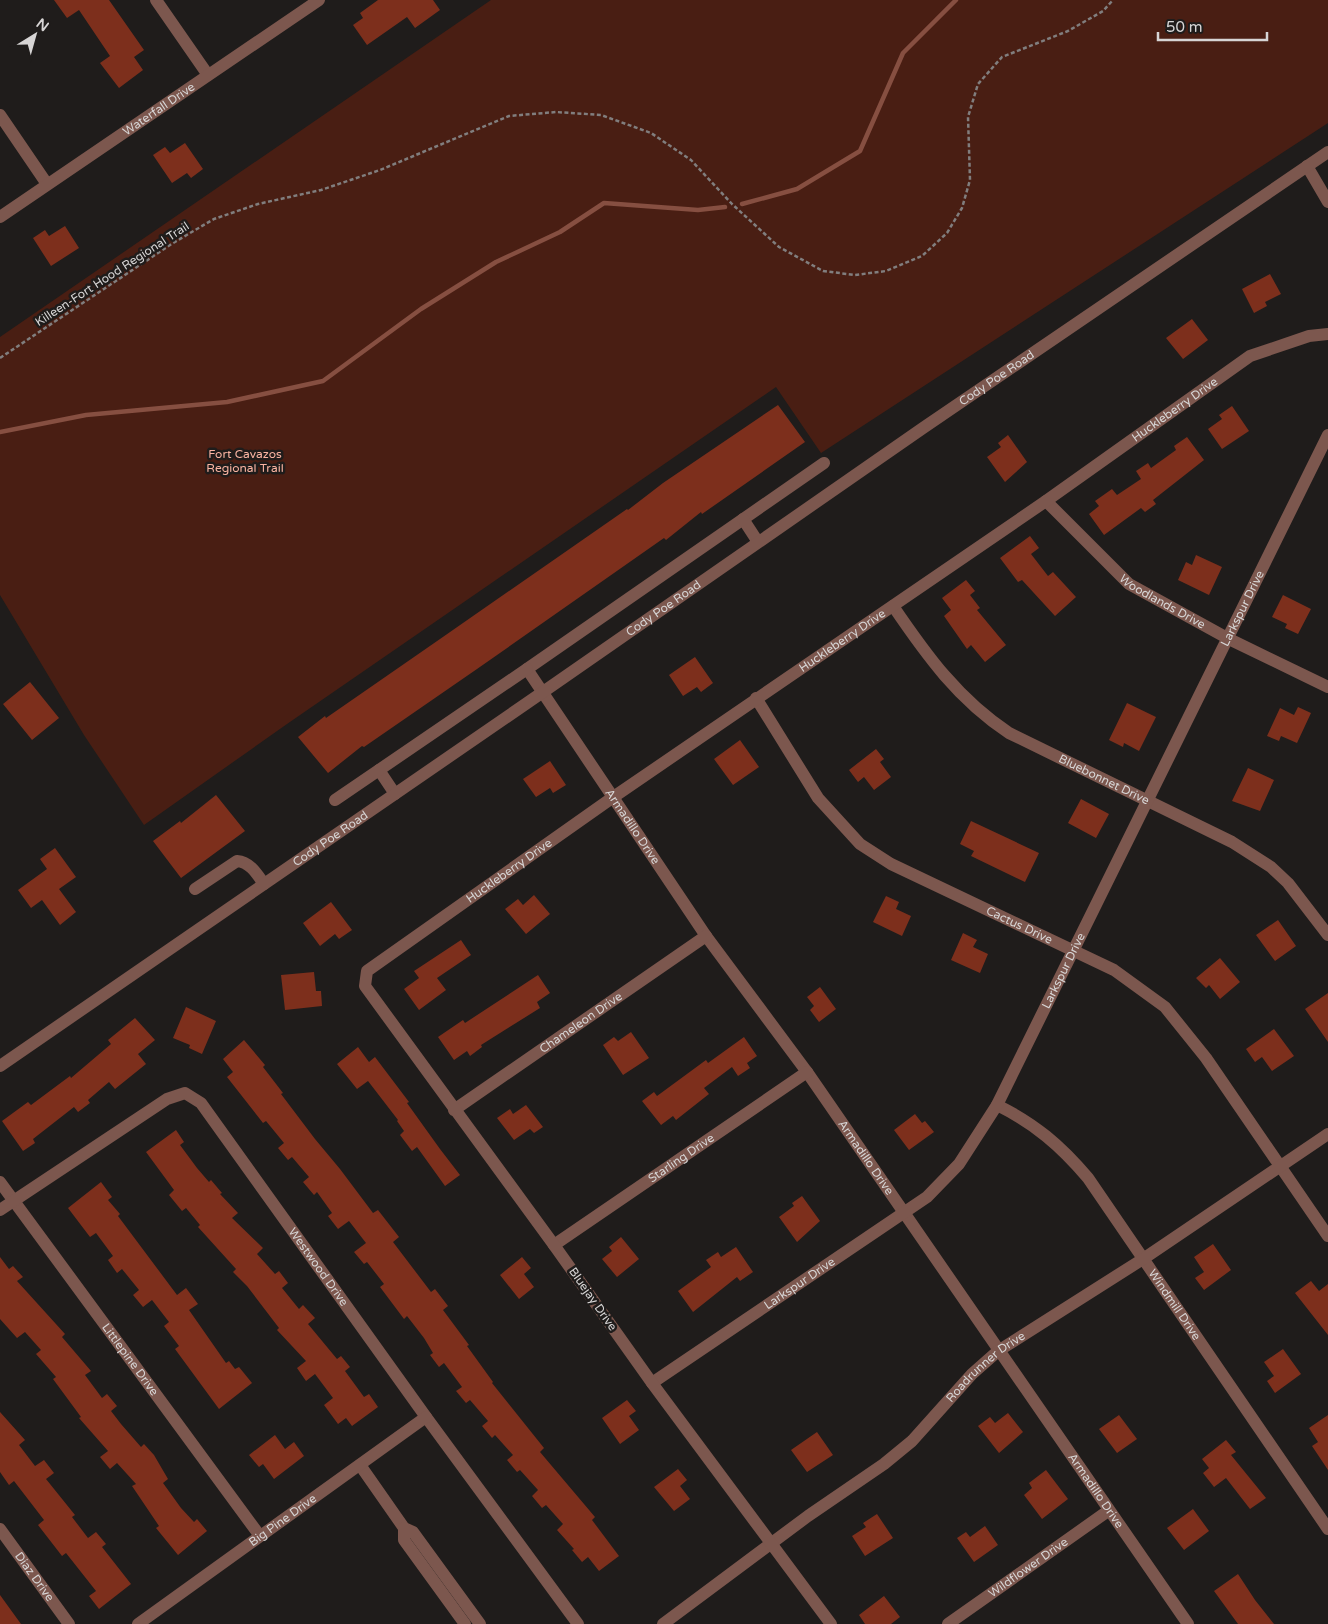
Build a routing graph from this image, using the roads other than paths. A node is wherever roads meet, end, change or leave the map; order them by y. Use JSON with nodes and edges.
{"nodes":[{"id":1,"x":156,"y":0,"type":"edge"},
{"id":2,"x":318,"y":0,"type":"edge"},
{"id":3,"x":208,"y":75,"type":"junction"},
{"id":4,"x":0,"y":115,"type":"edge"},
{"id":5,"x":1328,"y":152,"type":"edge"},
{"id":6,"x":1306,"y":166,"type":"junction"},
{"id":7,"x":47,"y":184,"type":"junction"},
{"id":8,"x":1328,"y":202,"type":"edge"},
{"id":9,"x":0,"y":217,"type":"edge"},
{"id":10,"x":1328,"y":334,"type":"edge"},
{"id":11,"x":1328,"y":435,"type":"edge"},
{"id":12,"x":1316,"y":461,"type":"junction"},
{"id":13,"x":824,"y":463,"type":"dead end"},
{"id":14,"x":1328,"y":467,"type":"edge"},
{"id":15,"x":1046,"y":501,"type":"junction"},
{"id":16,"x":744,"y":519,"type":"junction"},
{"id":17,"x":758,"y":542,"type":"junction"},
{"id":18,"x":893,"y":606,"type":"junction"},
{"id":19,"x":1228,"y":639,"type":"junction"},
{"id":20,"x":527,"y":669,"type":"junction"},
{"id":21,"x":1328,"y":687,"type":"edge"},
{"id":22,"x":543,"y":692,"type":"junction"},
{"id":23,"x":756,"y":698,"type":"junction"},
{"id":24,"x":379,"y":770,"type":"junction"},
{"id":25,"x":395,"y":794,"type":"junction"},
{"id":26,"x":612,"y":798,"type":"junction"},
{"id":27,"x":335,"y":800,"type":"dead end"},
{"id":28,"x":1149,"y":800,"type":"junction"},
{"id":29,"x":264,"y":884,"type":"junction"},
{"id":30,"x":195,"y":890,"type":"dead end"},
{"id":31,"x":1328,"y":935,"type":"edge"},
{"id":32,"x":706,"y":936,"type":"junction"},
{"id":33,"x":1072,"y":949,"type":"junction"},
{"id":34,"x":367,"y":971,"type":"joint"},
{"id":35,"x":0,"y":1066,"type":"edge"},
{"id":36,"x":808,"y":1072,"type":"junction"},
{"id":37,"x":996,"y":1105,"type":"junction"},
{"id":38,"x":454,"y":1110,"type":"junction"},
{"id":39,"x":1328,"y":1134,"type":"edge"},
{"id":40,"x":1280,"y":1167,"type":"junction"},
{"id":41,"x":0,"y":1182,"type":"edge"},
{"id":42,"x":14,"y":1201,"type":"junction"},
{"id":43,"x":0,"y":1210,"type":"edge"},
{"id":44,"x":904,"y":1214,"type":"junction"},
{"id":45,"x":1328,"y":1236,"type":"edge"},
{"id":46,"x":554,"y":1245,"type":"junction"},
{"id":47,"x":1143,"y":1259,"type":"junction"},
{"id":48,"x":998,"y":1351,"type":"junction"},
{"id":49,"x":652,"y":1383,"type":"junction"},
{"id":50,"x":426,"y":1417,"type":"junction"},
{"id":51,"x":360,"y":1465,"type":"junction"},
{"id":52,"x":1108,"y":1511,"type":"junction"},
{"id":53,"x":404,"y":1528,"type":"junction"},
{"id":54,"x":0,"y":1529,"type":"edge"},
{"id":55,"x":1328,"y":1529,"type":"edge"},
{"id":56,"x":260,"y":1536,"type":"junction"},
{"id":57,"x":771,"y":1543,"type":"junction"},
{"id":58,"x":69,"y":1624,"type":"edge"},
{"id":59,"x":138,"y":1624,"type":"edge"},
{"id":60,"x":465,"y":1624,"type":"edge"},
{"id":61,"x":480,"y":1624,"type":"edge"},
{"id":62,"x":578,"y":1624,"type":"edge"},
{"id":63,"x":663,"y":1624,"type":"edge"},
{"id":64,"x":831,"y":1624,"type":"edge"},
{"id":65,"x":948,"y":1624,"type":"edge"},
{"id":66,"x":1188,"y":1624,"type":"edge"}],
"edges":[{"from":1,"to":3,"type":"street"},
{"from":2,"to":3,"type":"street","name":"Waterfall Drive"},
{"from":3,"to":7,"type":"street","name":"Waterfall Drive"},
{"from":4,"to":7,"type":"street"},
{"from":5,"to":6,"type":"street","name":"Cody Poe Road"},
{"from":6,"to":8,"type":"street"},
{"from":6,"to":17,"type":"street","name":"Cody Poe Road"},
{"from":7,"to":9,"type":"street","name":"Waterfall Drive"},
{"from":10,"to":15,"type":"street","name":"Huckleberry Drive"},
{"from":11,"to":12,"type":"street","name":"Larkspur Drive"},
{"from":12,"to":14,"type":"street"},
{"from":12,"to":19,"type":"street","name":"Larkspur Drive"},
{"from":13,"to":16,"type":"street"},
{"from":15,"to":18,"type":"street","name":"Huckleberry Drive"},
{"from":15,"to":19,"type":"street","name":"Woodlands Drive"},
{"from":16,"to":17,"type":"street"},
{"from":16,"to":20,"type":"street"},
{"from":17,"to":22,"type":"street","name":"Cody Poe Road"},
{"from":18,"to":23,"type":"street","name":"Huckleberry Drive"},
{"from":18,"to":28,"type":"street","name":"Bluebonnet Drive"},
{"from":19,"to":21,"type":"street","name":"Woodlands Drive"},
{"from":19,"to":28,"type":"street","name":"Larkspur Drive"},
{"from":20,"to":22,"type":"street","name":"Armadillo Drive"},
{"from":20,"to":24,"type":"street"},
{"from":22,"to":25,"type":"street","name":"Cody Poe Road"},
{"from":22,"to":26,"type":"street","name":"Armadillo Drive"},
{"from":23,"to":26,"type":"street","name":"Huckleberry Drive"},
{"from":23,"to":33,"type":"street","name":"Cactus Drive"},
{"from":24,"to":25,"type":"street"},
{"from":24,"to":27,"type":"street"},
{"from":25,"to":29,"type":"street","name":"Cody Poe Road"},
{"from":26,"to":32,"type":"street","name":"Armadillo Drive"},
{"from":26,"to":34,"type":"street","name":"Huckleberry Drive"},
{"from":28,"to":31,"type":"street","name":"Bluebonnet Drive"},
{"from":28,"to":33,"type":"street","name":"Larkspur Drive"},
{"from":29,"to":30,"type":"street"},
{"from":29,"to":35,"type":"street","name":"Cody Poe Road"},
{"from":32,"to":36,"type":"street","name":"Armadillo Drive"},
{"from":32,"to":38,"type":"street","name":"Chameleon Drive"},
{"from":33,"to":37,"type":"street","name":"Larkspur Drive"},
{"from":33,"to":40,"type":"street","name":"Cactus Drive"},
{"from":34,"to":38,"type":"street","name":"Bluejay Drive"},
{"from":36,"to":44,"type":"street","name":"Armadillo Drive"},
{"from":36,"to":46,"type":"street","name":"Starling Drive"},
{"from":37,"to":44,"type":"street","name":"Larkspur Drive"},
{"from":37,"to":47,"type":"street","name":"Windmill Drive"},
{"from":38,"to":46,"type":"street","name":"Bluejay Drive"},
{"from":39,"to":40,"type":"street","name":"Roadrunner Drive"},
{"from":40,"to":45,"type":"street","name":"Cactus Drive"},
{"from":40,"to":47,"type":"street","name":"Roadrunner Drive"},
{"from":41,"to":42,"type":"street","name":"Littlepine Drive"},
{"from":42,"to":43,"type":"street","name":"Westwood Drive"},
{"from":42,"to":50,"type":"street","name":"Westwood Drive"},
{"from":42,"to":56,"type":"street","name":"Littlepine Drive"},
{"from":44,"to":48,"type":"street","name":"Armadillo Drive"},
{"from":44,"to":49,"type":"street","name":"Larkspur Drive"},
{"from":46,"to":49,"type":"street","name":"Bluejay Drive"},
{"from":47,"to":48,"type":"street","name":"Roadrunner Drive"},
{"from":47,"to":55,"type":"street","name":"Windmill Drive"},
{"from":48,"to":52,"type":"street","name":"Armadillo Drive"},
{"from":48,"to":57,"type":"street","name":"Roadrunner Drive"},
{"from":49,"to":57,"type":"street","name":"Bluejay Drive"},
{"from":50,"to":51,"type":"street","name":"Big Pine Drive"},
{"from":50,"to":62,"type":"street","name":"Westwood Drive"},
{"from":51,"to":53,"type":"street"},
{"from":51,"to":56,"type":"street","name":"Big Pine Drive"},
{"from":52,"to":65,"type":"street","name":"Wildflower Drive"},
{"from":52,"to":66,"type":"street","name":"Armadillo Drive"},
{"from":53,"to":60,"type":"street"},
{"from":53,"to":61,"type":"street"},
{"from":54,"to":58,"type":"street","name":"Diaz Drive"},
{"from":56,"to":59,"type":"street","name":"Big Pine Drive"},
{"from":57,"to":63,"type":"street","name":"Roadrunner Drive"},
{"from":57,"to":64,"type":"street","name":"Bluejay Drive"}]}
